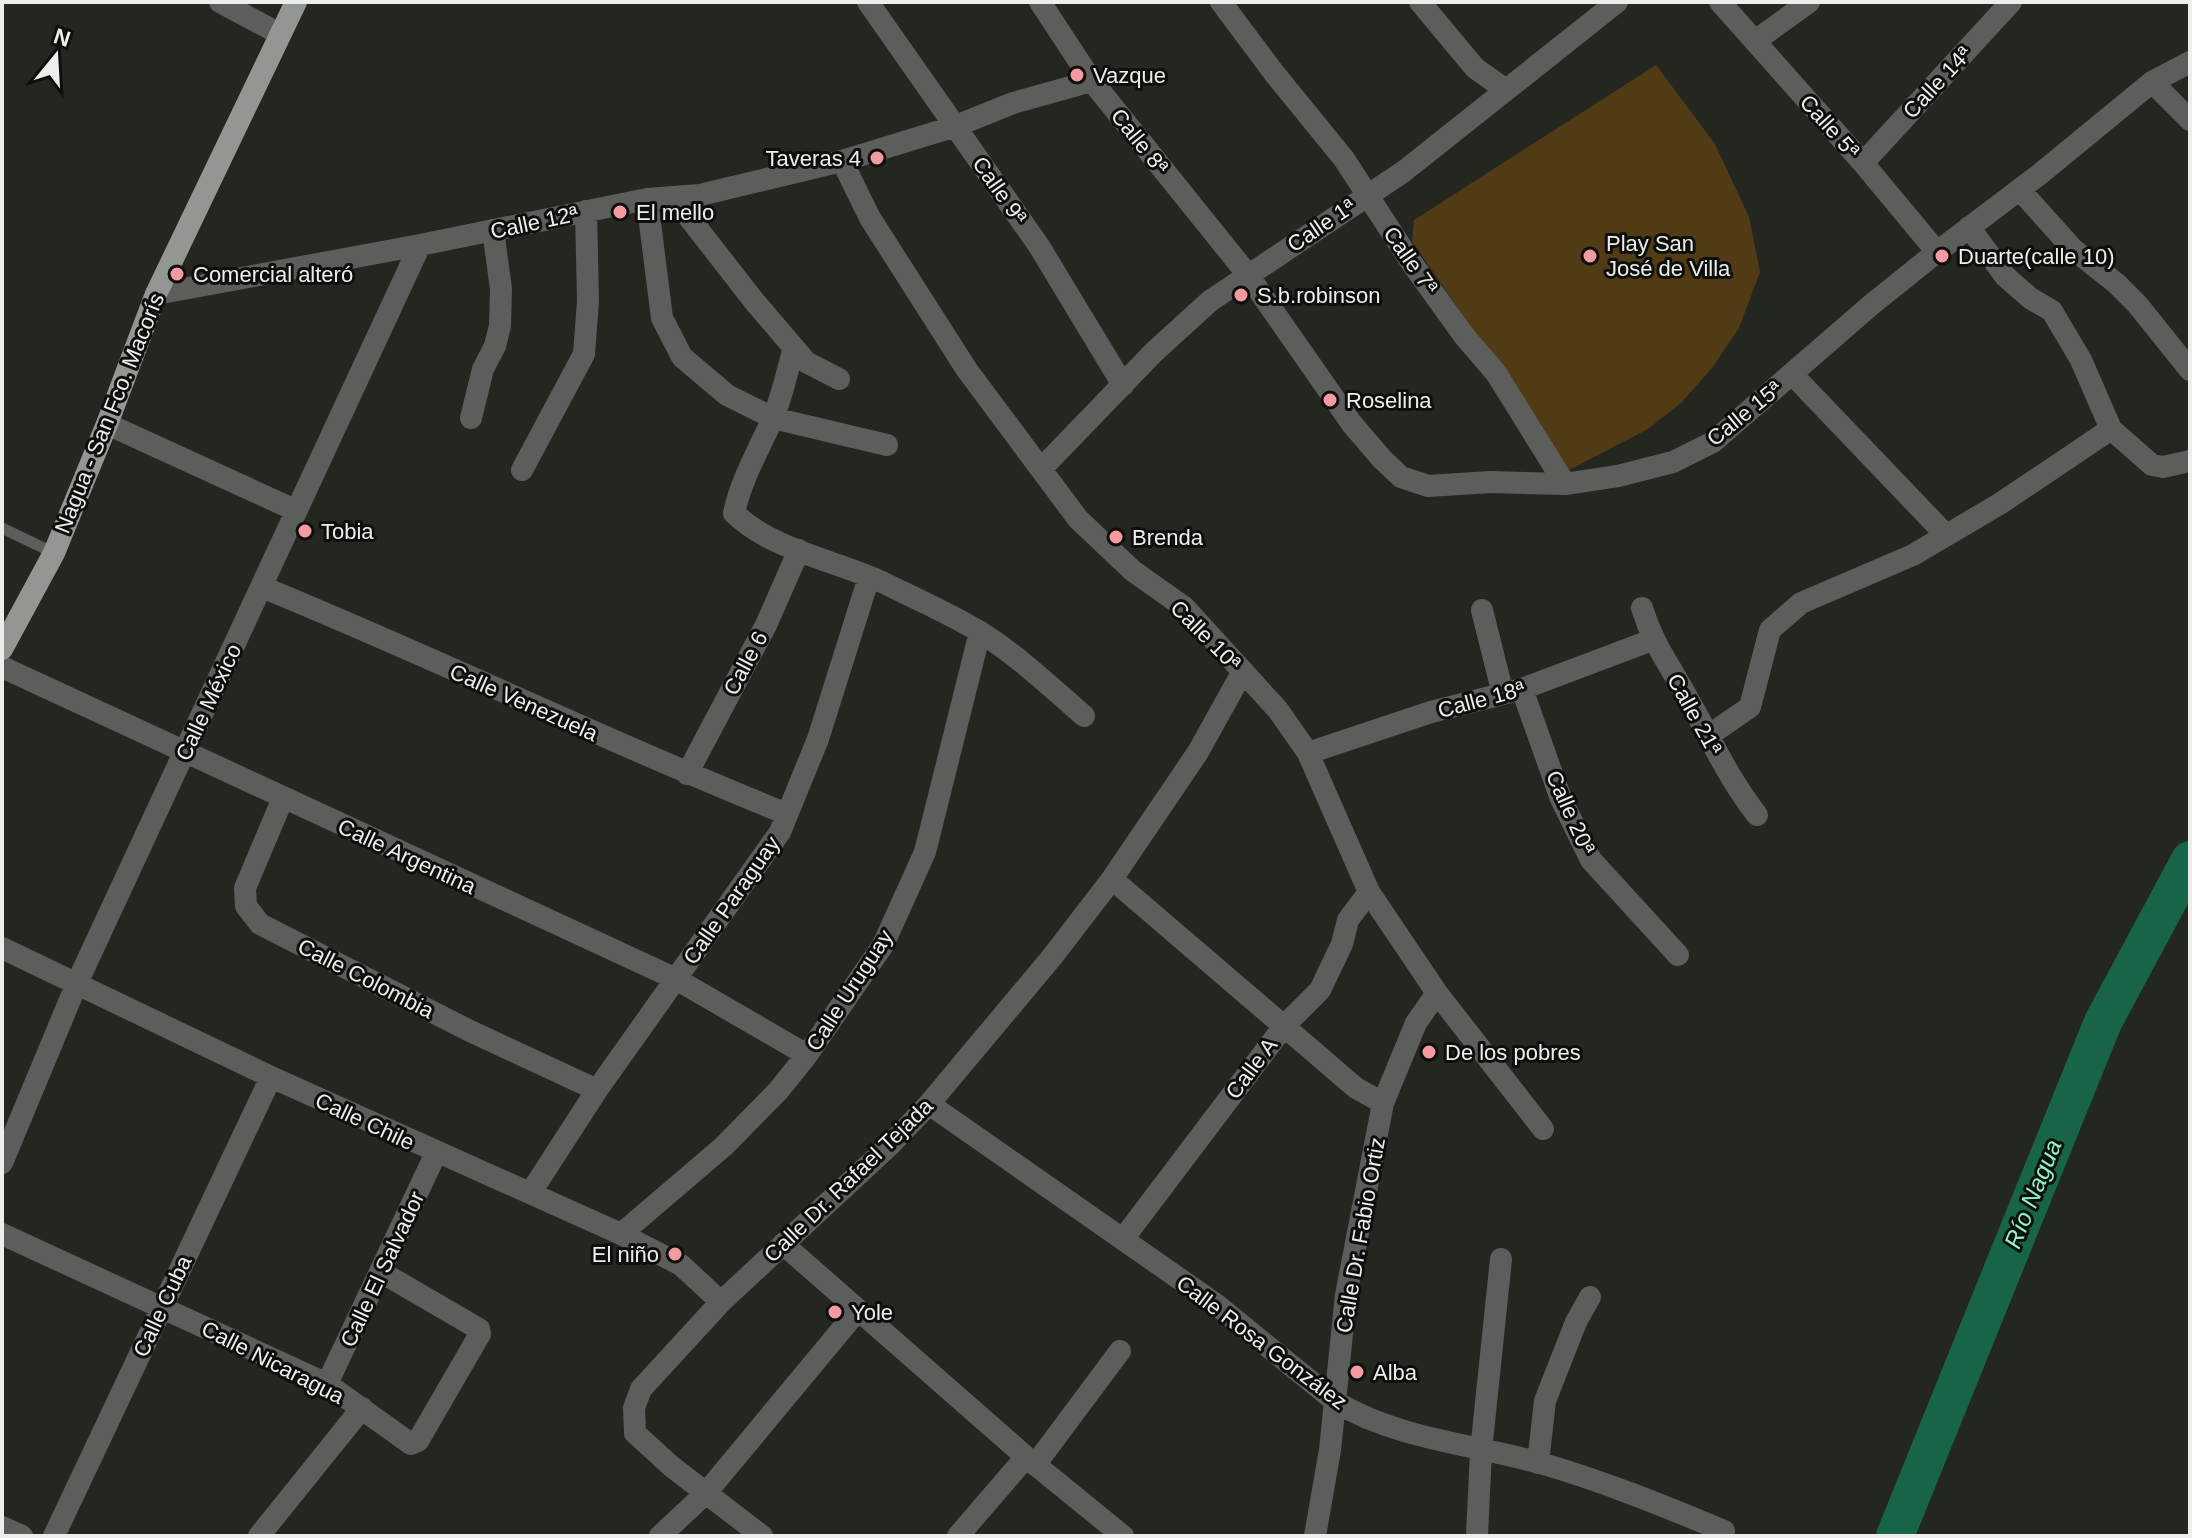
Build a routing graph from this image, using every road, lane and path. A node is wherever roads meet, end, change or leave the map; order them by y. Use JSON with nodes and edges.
{"nodes":[{"id":1,"x":220,"y":2,"type":"edge"},
{"id":2,"x":296,"y":2,"type":"edge"},
{"id":3,"x":868,"y":2,"type":"edge"},
{"id":4,"x":1040,"y":2,"type":"edge"},
{"id":5,"x":1221,"y":2,"type":"edge"},
{"id":6,"x":1420,"y":2,"type":"edge"},
{"id":7,"x":1617,"y":2,"type":"edge"},
{"id":8,"x":1720,"y":2,"type":"edge"},
{"id":9,"x":1809,"y":2,"type":"edge"},
{"id":10,"x":2011,"y":2,"type":"edge"},
{"id":11,"x":280,"y":34,"type":"junction"},
{"id":12,"x":1755,"y":41,"type":"junction"},
{"id":13,"x":2190,"y":62,"type":"edge"},
{"id":14,"x":1092,"y":81,"type":"junction"},
{"id":15,"x":2152,"y":82,"type":"junction"},
{"id":16,"x":1506,"y":90,"type":"junction"},
{"id":17,"x":2190,"y":120,"type":"edge"},
{"id":18,"x":956,"y":126,"type":"junction"},
{"id":19,"x":842,"y":161,"type":"junction"},
{"id":20,"x":1863,"y":163,"type":"junction"},
{"id":21,"x":2020,"y":190,"type":"junction"},
{"id":22,"x":1366,"y":194,"type":"junction"},
{"id":23,"x":673,"y":197,"type":"junction"},
{"id":24,"x":647,"y":199,"type":"junction"},
{"id":25,"x":586,"y":211,"type":"junction"},
{"id":26,"x":1969,"y":227,"type":"junction"},
{"id":27,"x":493,"y":230,"type":"junction"},
{"id":28,"x":420,"y":245,"type":"junction"},
{"id":29,"x":1937,"y":252,"type":"junction"},
{"id":30,"x":1248,"y":275,"type":"junction"},
{"id":31,"x":156,"y":294,"type":"junction"},
{"id":32,"x":794,"y":348,"type":"junction"},
{"id":33,"x":2190,"y":370,"type":"edge"},
{"id":34,"x":1792,"y":374,"type":"junction"},
{"id":35,"x":839,"y":379,"type":"dead end"},
{"id":36,"x":1123,"y":385,"type":"junction"},
{"id":37,"x":471,"y":418,"type":"dead end"},
{"id":38,"x":773,"y":418,"type":"junction"},
{"id":39,"x":107,"y":424,"type":"junction"},
{"id":40,"x":2111,"y":429,"type":"junction"},
{"id":41,"x":887,"y":445,"type":"dead end"},
{"id":42,"x":2190,"y":461,"type":"edge"},
{"id":43,"x":1042,"y":468,"type":"junction"},
{"id":44,"x":522,"y":470,"type":"dead end"},
{"id":45,"x":1565,"y":484,"type":"junction"},
{"id":46,"x":295,"y":510,"type":"junction"},
{"id":47,"x":2,"y":528,"type":"edge"},
{"id":48,"x":1945,"y":534,"type":"junction"},
{"id":49,"x":799,"y":550,"type":"junction"},
{"id":50,"x":54,"y":553,"type":"junction"},
{"id":51,"x":869,"y":577,"type":"junction"},
{"id":52,"x":262,"y":587,"type":"junction"},
{"id":53,"x":1642,"y":608,"type":"dead end"},
{"id":54,"x":1482,"y":610,"type":"dead end"},
{"id":55,"x":980,"y":632,"type":"junction"},
{"id":56,"x":1652,"y":640,"type":"junction"},
{"id":57,"x":2,"y":649,"type":"edge"},
{"id":58,"x":2,"y":667,"type":"edge"},
{"id":59,"x":1243,"y":671,"type":"junction"},
{"id":60,"x":1513,"y":691,"type":"junction"},
{"id":61,"x":1084,"y":716,"type":"dead end"},
{"id":62,"x":1708,"y":736,"type":"junction"},
{"id":63,"x":185,"y":752,"type":"junction"},
{"id":64,"x":1308,"y":753,"type":"junction"},
{"id":65,"x":687,"y":774,"type":"junction"},
{"id":66,"x":283,"y":798,"type":"junction"},
{"id":67,"x":787,"y":814,"type":"junction"},
{"id":68,"x":1757,"y":815,"type":"dead end"},
{"id":69,"x":1112,"y":879,"type":"junction"},
{"id":70,"x":1369,"y":892,"type":"junction"},
{"id":71,"x":2,"y":948,"type":"edge"},
{"id":72,"x":1678,"y":955,"type":"dead end"},
{"id":73,"x":676,"y":979,"type":"junction"},
{"id":74,"x":77,"y":983,"type":"junction"},
{"id":75,"x":1437,"y":993,"type":"junction"},
{"id":76,"x":1284,"y":1026,"type":"junction"},
{"id":77,"x":807,"y":1055,"type":"junction"},
{"id":78,"x":271,"y":1077,"type":"junction"},
{"id":79,"x":597,"y":1090,"type":"junction"},
{"id":80,"x":1383,"y":1103,"type":"junction"},
{"id":81,"x":929,"y":1104,"type":"junction"},
{"id":82,"x":1543,"y":1129,"type":"dead end"},
{"id":83,"x":436,"y":1153,"type":"junction"},
{"id":84,"x":2,"y":1163,"type":"edge"},
{"id":85,"x":531,"y":1192,"type":"junction"},
{"id":86,"x":2,"y":1234,"type":"edge"},
{"id":87,"x":621,"y":1234,"type":"junction"},
{"id":88,"x":1123,"y":1239,"type":"junction"},
{"id":89,"x":783,"y":1244,"type":"junction"},
{"id":90,"x":1501,"y":1259,"type":"dead end"},
{"id":91,"x":381,"y":1272,"type":"junction"},
{"id":92,"x":1590,"y":1297,"type":"dead end"},
{"id":93,"x":721,"y":1302,"type":"junction"},
{"id":94,"x":162,"y":1306,"type":"junction"},
{"id":95,"x":858,"y":1310,"type":"junction"},
{"id":96,"x":1120,"y":1351,"type":"dead end"},
{"id":97,"x":327,"y":1384,"type":"junction"},
{"id":98,"x":1336,"y":1402,"type":"junction"},
{"id":99,"x":362,"y":1408,"type":"junction"},
{"id":100,"x":1481,"y":1451,"type":"junction"},
{"id":101,"x":1030,"y":1461,"type":"junction"},
{"id":102,"x":1538,"y":1463,"type":"junction"},
{"id":103,"x":706,"y":1493,"type":"junction"},
{"id":104,"x":2,"y":1527,"type":"edge"},
{"id":105,"x":1724,"y":1531,"type":"dead end"},
{"id":106,"x":22,"y":1536,"type":"edge"},
{"id":107,"x":54,"y":1536,"type":"edge"},
{"id":108,"x":259,"y":1536,"type":"edge"},
{"id":109,"x":660,"y":1536,"type":"edge"},
{"id":110,"x":762,"y":1536,"type":"edge"},
{"id":111,"x":958,"y":1536,"type":"edge"},
{"id":112,"x":1123,"y":1536,"type":"edge"},
{"id":113,"x":1315,"y":1536,"type":"edge"},
{"id":114,"x":1477,"y":1536,"type":"edge"}],
"edges":[{"from":1,"to":11,"type":"street"},
{"from":2,"to":11,"type":"main road","name":"Nagua - San Fco. Macorís"},
{"from":3,"to":18,"type":"street","name":"Calle 9ª"},
{"from":4,"to":14,"type":"street","name":"Calle 8ª"},
{"from":5,"to":22,"type":"street","name":"Calle 7ª"},
{"from":6,"to":16,"type":"street"},
{"from":7,"to":16,"type":"street","name":"Calle 1ª"},
{"from":8,"to":12,"type":"street","name":"Calle 5ª"},
{"from":9,"to":12,"type":"street"},
{"from":10,"to":20,"type":"street","name":"Calle 14ª"},
{"from":11,"to":31,"type":"main road","name":"Nagua - San Fco. Macorís"},
{"from":12,"to":20,"type":"street","name":"Calle 5ª"},
{"from":13,"to":15,"type":"street","name":"Calle 15ª"},
{"from":14,"to":18,"type":"street","name":"Calle 12ª"},
{"from":14,"to":30,"type":"street","name":"Calle 8ª"},
{"from":15,"to":17,"type":"street"},
{"from":15,"to":21,"type":"street","name":"Calle 15ª"},
{"from":16,"to":22,"type":"street","name":"Calle 1ª"},
{"from":18,"to":19,"type":"street","name":"Calle 12ª"},
{"from":18,"to":36,"type":"street","name":"Calle 9ª"},
{"from":19,"to":23,"type":"street","name":"Calle 12ª"},
{"from":19,"to":43,"type":"street","name":"Calle 10ª"},
{"from":20,"to":29,"type":"street","name":"Calle 5ª"},
{"from":21,"to":26,"type":"street","name":"Calle 15ª"},
{"from":21,"to":33,"type":"street"},
{"from":22,"to":30,"type":"street","name":"Calle 1ª"},
{"from":22,"to":45,"type":"street","name":"Calle 7ª"},
{"from":23,"to":24,"type":"street","name":"Calle 12ª"},
{"from":23,"to":32,"type":"street"},
{"from":24,"to":25,"type":"street","name":"Calle 12ª"},
{"from":24,"to":38,"type":"street"},
{"from":25,"to":27,"type":"street","name":"Calle 12ª"},
{"from":25,"to":44,"type":"street"},
{"from":26,"to":29,"type":"street","name":"Calle 15ª"},
{"from":26,"to":40,"type":"street"},
{"from":27,"to":28,"type":"street","name":"Calle 12ª"},
{"from":27,"to":37,"type":"street"},
{"from":28,"to":31,"type":"street","name":"Calle 12ª"},
{"from":28,"to":46,"type":"street","name":"Calle México"},
{"from":29,"to":34,"type":"street","name":"Calle 15ª"},
{"from":30,"to":36,"type":"street","name":"Calle 1ª"},
{"from":30,"to":45,"type":"street","name":"Calle 15ª"},
{"from":31,"to":39,"type":"main road","name":"Nagua - San Fco. Macorís"},
{"from":32,"to":35,"type":"street"},
{"from":32,"to":38,"type":"street"},
{"from":34,"to":45,"type":"street","name":"Calle 15ª"},
{"from":34,"to":48,"type":"street"},
{"from":36,"to":43,"type":"street","name":"Calle 1ª"},
{"from":38,"to":41,"type":"street"},
{"from":38,"to":49,"type":"street"},
{"from":39,"to":46,"type":"street"},
{"from":39,"to":50,"type":"main road","name":"Nagua - San Fco. Macorís"},
{"from":40,"to":42,"type":"street"},
{"from":40,"to":48,"type":"street"},
{"from":43,"to":59,"type":"street","name":"Calle 10ª"},
{"from":46,"to":52,"type":"street","name":"Calle México"},
{"from":47,"to":50,"type":"lane"},
{"from":48,"to":62,"type":"street"},
{"from":49,"to":51,"type":"street"},
{"from":49,"to":65,"type":"street","name":"Calle 6"},
{"from":50,"to":57,"type":"main road","name":"Nagua - San Fco. Macorís"},
{"from":51,"to":55,"type":"street"},
{"from":51,"to":67,"type":"street","name":"Calle Paraguay"},
{"from":52,"to":63,"type":"street","name":"Calle México"},
{"from":52,"to":65,"type":"street","name":"Calle Venezuela"},
{"from":53,"to":56,"type":"street","name":"Calle 21ª"},
{"from":54,"to":60,"type":"street","name":"Calle 20ª"},
{"from":55,"to":61,"type":"street"},
{"from":55,"to":77,"type":"street","name":"Calle Uruguay"},
{"from":56,"to":60,"type":"street","name":"Calle 18ª"},
{"from":56,"to":62,"type":"street","name":"Calle 21ª"},
{"from":58,"to":63,"type":"street","name":"Calle Argentina"},
{"from":59,"to":64,"type":"street","name":"Calle 10ª"},
{"from":59,"to":69,"type":"street","name":"Calle Dr. Rafael Tejada"},
{"from":60,"to":64,"type":"street","name":"Calle 18ª"},
{"from":60,"to":72,"type":"street","name":"Calle 20ª"},
{"from":62,"to":68,"type":"street","name":"Calle 21ª"},
{"from":63,"to":66,"type":"street","name":"Calle Argentina"},
{"from":63,"to":74,"type":"street","name":"Calle México"},
{"from":64,"to":70,"type":"street","name":"Calle 10ª"},
{"from":65,"to":67,"type":"street","name":"Calle Venezuela"},
{"from":66,"to":73,"type":"street","name":"Calle Argentina"},
{"from":66,"to":79,"type":"street","name":"Calle Colombia"},
{"from":67,"to":73,"type":"street","name":"Calle Paraguay"},
{"from":69,"to":76,"type":"street"},
{"from":69,"to":81,"type":"street","name":"Calle Dr. Rafael Tejada"},
{"from":70,"to":75,"type":"street","name":"Calle 10ª"},
{"from":70,"to":76,"type":"street","name":"Calle A"},
{"from":71,"to":74,"type":"street","name":"Calle Chile"},
{"from":73,"to":77,"type":"street","name":"Calle Argentina"},
{"from":73,"to":79,"type":"street","name":"Calle Paraguay"},
{"from":74,"to":78,"type":"street","name":"Calle Chile"},
{"from":74,"to":84,"type":"street","name":"Calle México"},
{"from":75,"to":80,"type":"street","name":"Calle Dr. Fabio Ortiz"},
{"from":75,"to":82,"type":"street","name":"Calle 10ª"},
{"from":76,"to":80,"type":"street"},
{"from":76,"to":88,"type":"street","name":"Calle A"},
{"from":77,"to":87,"type":"street","name":"Calle Uruguay"},
{"from":78,"to":83,"type":"street","name":"Calle Chile"},
{"from":78,"to":94,"type":"street","name":"Calle Cuba"},
{"from":79,"to":85,"type":"street","name":"Calle Paraguay"},
{"from":80,"to":98,"type":"street","name":"Calle Dr. Fabio Ortiz"},
{"from":81,"to":88,"type":"street","name":"Calle Rosa González"},
{"from":81,"to":89,"type":"street","name":"Calle Dr. Rafael Tejada"},
{"from":83,"to":85,"type":"street","name":"Calle Chile"},
{"from":83,"to":91,"type":"street","name":"Calle El Salvador"},
{"from":85,"to":87,"type":"street","name":"Calle Chile"},
{"from":86,"to":94,"type":"street","name":"Calle Nicaragua"},
{"from":87,"to":93,"type":"street","name":"Calle Chile"},
{"from":88,"to":98,"type":"street","name":"Calle Rosa González"},
{"from":89,"to":93,"type":"street","name":"Calle Dr. Rafael Tejada"},
{"from":89,"to":95,"type":"street"},
{"from":90,"to":100,"type":"street"},
{"from":91,"to":97,"type":"street","name":"Calle El Salvador"},
{"from":91,"to":99,"type":"street","name":"Calle Nicaragua"},
{"from":92,"to":102,"type":"street"},
{"from":93,"to":103,"type":"street","name":"Calle Dr. Rafael Tejada"},
{"from":94,"to":97,"type":"street","name":"Calle Nicaragua"},
{"from":94,"to":107,"type":"street","name":"Calle Cuba"},
{"from":95,"to":101,"type":"street"},
{"from":95,"to":103,"type":"street"},
{"from":96,"to":101,"type":"street"},
{"from":97,"to":99,"type":"street","name":"Calle Nicaragua"},
{"from":98,"to":100,"type":"street","name":"Calle Rosa González"},
{"from":98,"to":113,"type":"street","name":"Calle Dr. Fabio Ortiz"},
{"from":99,"to":108,"type":"street"},
{"from":100,"to":102,"type":"street","name":"Calle Rosa González"},
{"from":100,"to":114,"type":"street"},
{"from":101,"to":111,"type":"street"},
{"from":101,"to":112,"type":"street"},
{"from":102,"to":105,"type":"street","name":"Calle Rosa González"},
{"from":103,"to":109,"type":"street"},
{"from":103,"to":110,"type":"street","name":"Calle Dr. Rafael Tejada"},
{"from":104,"to":106,"type":"street"}]}
